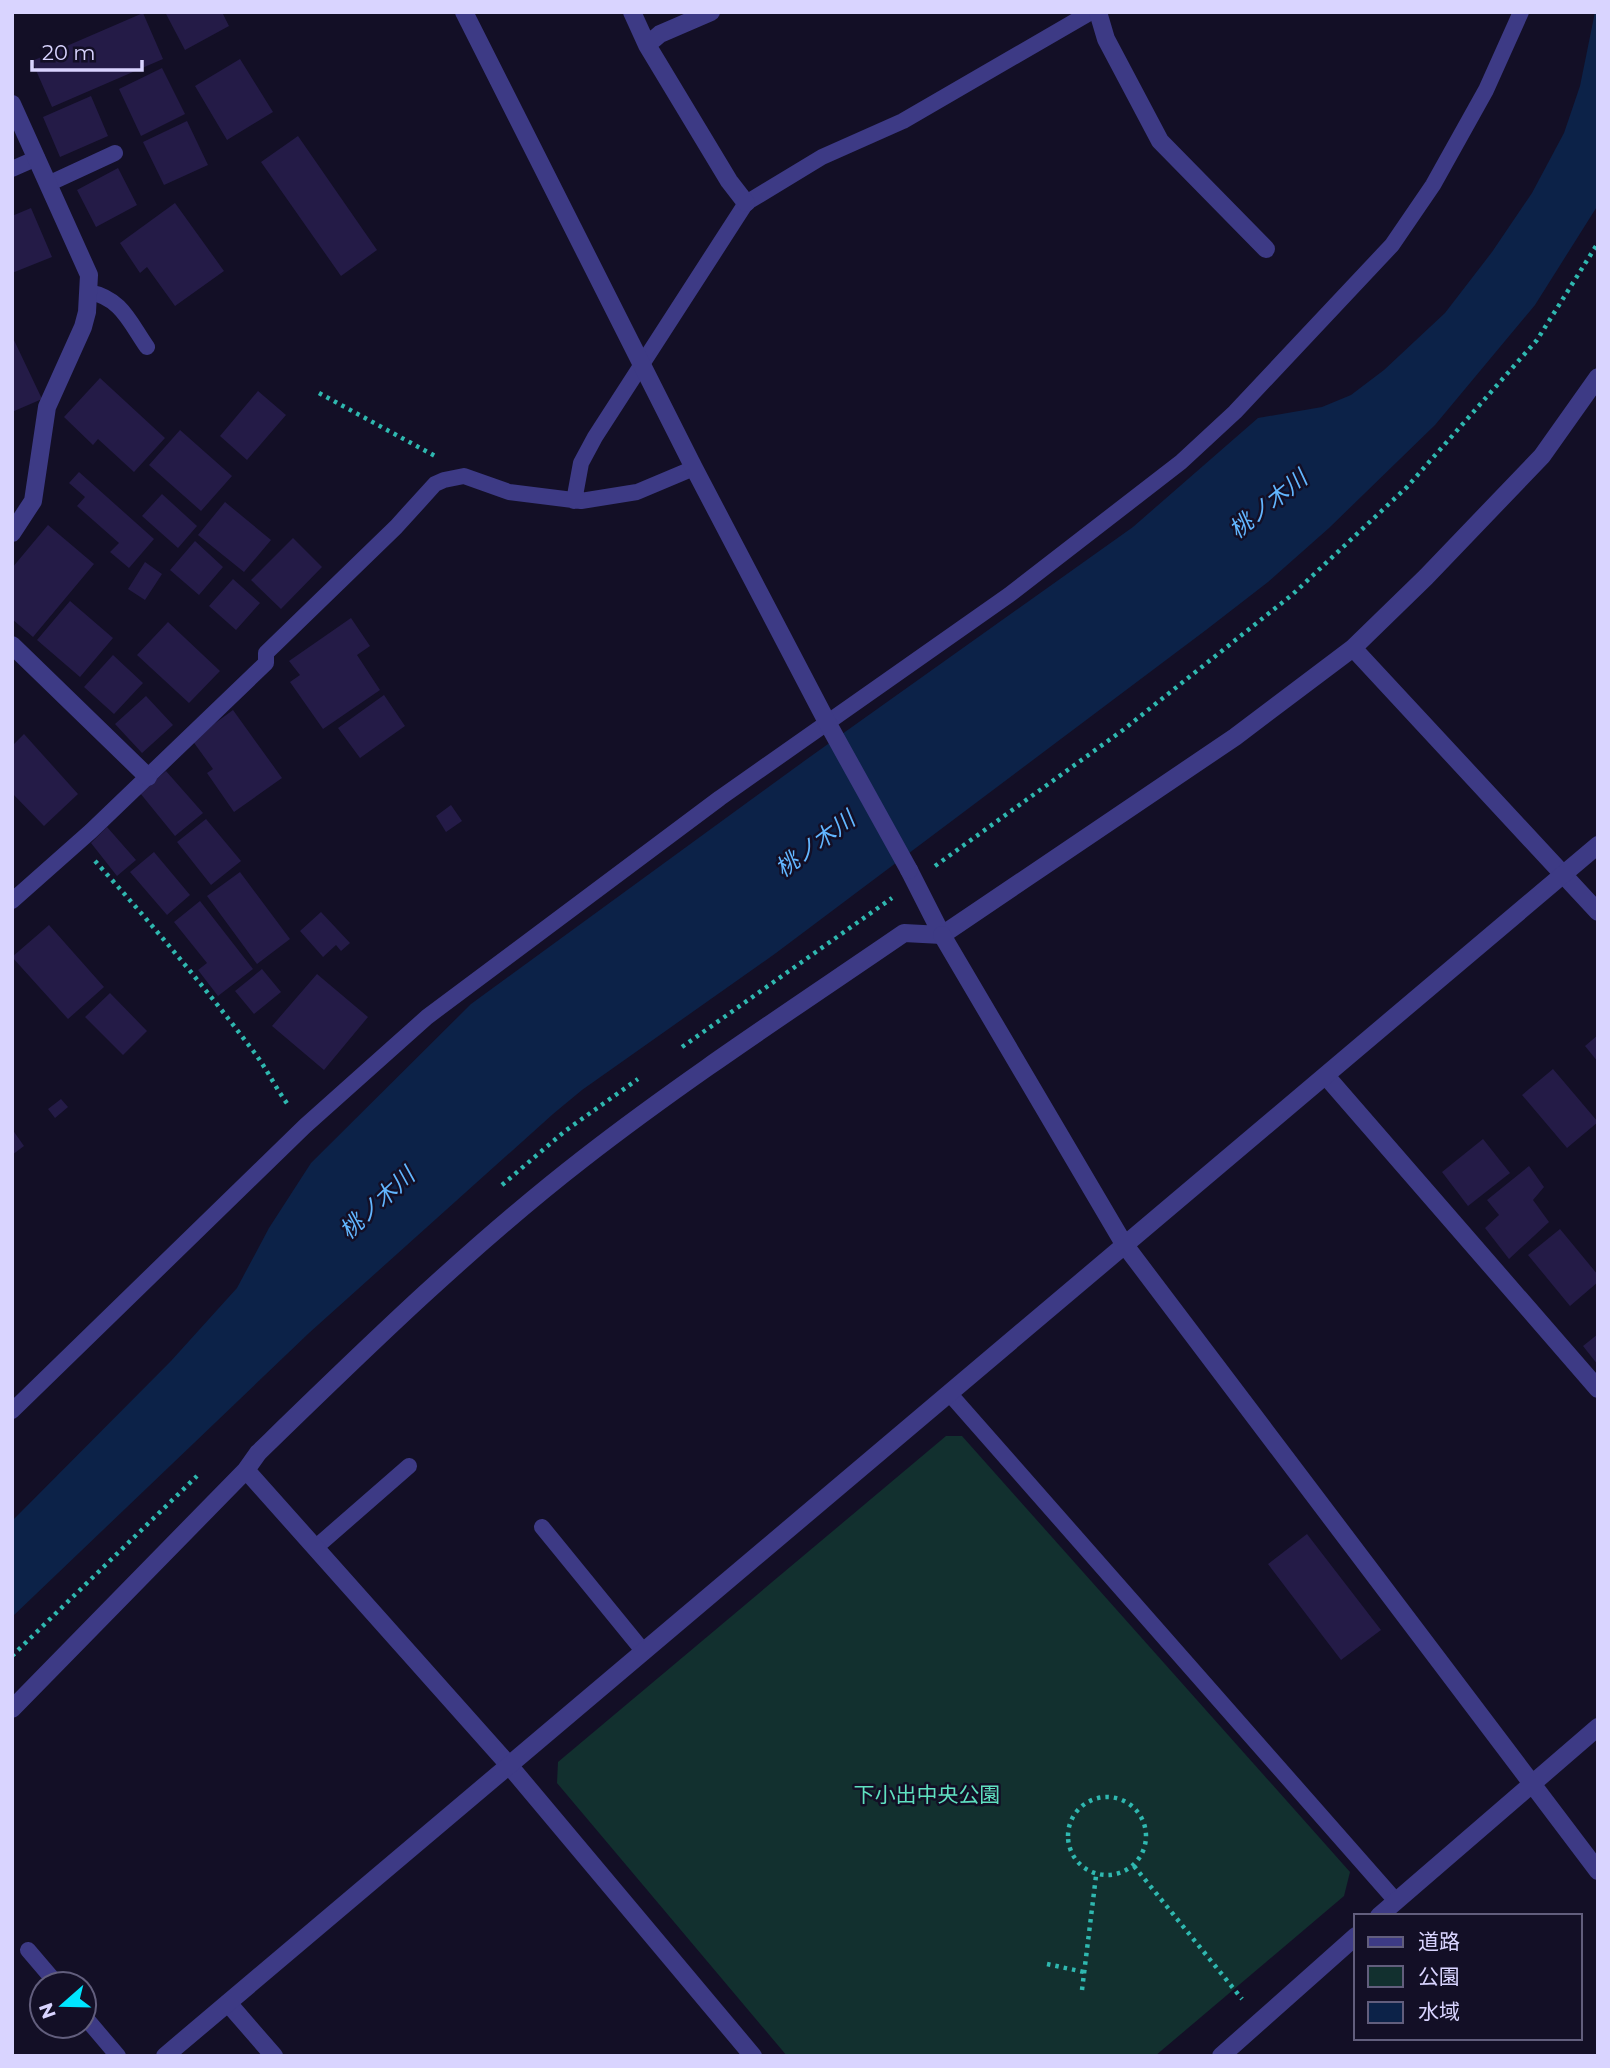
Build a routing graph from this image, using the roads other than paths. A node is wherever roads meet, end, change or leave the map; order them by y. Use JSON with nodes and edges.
{"nodes":[{"id":1,"x":464,"y":12,"type":"edge"},
{"id":2,"x":632,"y":12,"type":"edge"},
{"id":3,"x":711,"y":12,"type":"edge"},
{"id":4,"x":1091,"y":12,"type":"edge"},
{"id":5,"x":1098,"y":12,"type":"edge"},
{"id":6,"x":1521,"y":12,"type":"edge"},
{"id":7,"x":647,"y":45,"type":"junction"},
{"id":8,"x":12,"y":104,"type":"edge"},
{"id":9,"x":115,"y":153,"type":"dead end"},
{"id":10,"x":37,"y":158,"type":"junction"},
{"id":11,"x":12,"y":169,"type":"edge"},
{"id":12,"x":48,"y":184,"type":"junction"},
{"id":13,"x":746,"y":203,"type":"junction"},
{"id":14,"x":1266,"y":249,"type":"dead end"},
{"id":15,"x":89,"y":292,"type":"junction"},
{"id":16,"x":147,"y":347,"type":"dead end"},
{"id":17,"x":642,"y":363,"type":"junction"},
{"id":18,"x":1598,"y":377,"type":"edge"},
{"id":19,"x":694,"y":468,"type":"junction"},
{"id":20,"x":573,"y":501,"type":"junction"},
{"id":21,"x":12,"y":533,"type":"edge"},
{"id":22,"x":12,"y":645,"type":"edge"},
{"id":23,"x":1353,"y":648,"type":"junction"},
{"id":24,"x":828,"y":724,"type":"junction"},
{"id":25,"x":148,"y":777,"type":"junction"},
{"id":26,"x":1598,"y":845,"type":"edge"},
{"id":27,"x":1564,"y":873,"type":"junction"},
{"id":28,"x":12,"y":901,"type":"edge"},
{"id":29,"x":1598,"y":912,"type":"edge"},
{"id":30,"x":942,"y":935,"type":"junction"},
{"id":31,"x":1326,"y":1076,"type":"junction"},
{"id":32,"x":1124,"y":1244,"type":"junction"},
{"id":33,"x":1598,"y":1389,"type":"edge"},
{"id":34,"x":948,"y":1393,"type":"junction"},
{"id":35,"x":12,"y":1411,"type":"edge"},
{"id":36,"x":409,"y":1466,"type":"dead end"},
{"id":37,"x":246,"y":1470,"type":"junction"},
{"id":38,"x":542,"y":1527,"type":"dead end"},
{"id":39,"x":315,"y":1548,"type":"junction"},
{"id":40,"x":644,"y":1652,"type":"junction"},
{"id":41,"x":12,"y":1709,"type":"edge"},
{"id":42,"x":1598,"y":1727,"type":"edge"},
{"id":43,"x":508,"y":1764,"type":"junction"},
{"id":44,"x":1531,"y":1784,"type":"junction"},
{"id":45,"x":1598,"y":1871,"type":"edge"},
{"id":46,"x":1396,"y":1900,"type":"junction"},
{"id":47,"x":1381,"y":1914,"type":"edge"},
{"id":48,"x":1354,"y":1938,"type":"edge"},
{"id":49,"x":28,"y":1950,"type":"dead end"},
{"id":50,"x":45,"y":1970,"type":"edge"},
{"id":51,"x":228,"y":2003,"type":"junction"},
{"id":52,"x":98,"y":2032,"type":"edge"},
{"id":53,"x":1226,"y":2054,"type":"edge"},
{"id":54,"x":118,"y":2056,"type":"edge"},
{"id":55,"x":165,"y":2056,"type":"edge"},
{"id":56,"x":274,"y":2056,"type":"edge"},
{"id":57,"x":753,"y":2056,"type":"edge"}],
"edges":[{"from":1,"to":17,"type":"street"},
{"from":2,"to":7,"type":"street"},
{"from":3,"to":7,"type":"street"},
{"from":4,"to":13,"type":"lane"},
{"from":5,"to":14,"type":"street"},
{"from":6,"to":24,"type":"lane"},
{"from":7,"to":13,"type":"street"},
{"from":8,"to":10,"type":"street"},
{"from":9,"to":12,"type":"lane"},
{"from":10,"to":11,"type":"lane"},
{"from":10,"to":12,"type":"street"},
{"from":12,"to":15,"type":"street"},
{"from":13,"to":17,"type":"lane"},
{"from":15,"to":16,"type":"lane"},
{"from":15,"to":21,"type":"street"},
{"from":17,"to":19,"type":"street"},
{"from":17,"to":20,"type":"lane"},
{"from":18,"to":23,"type":"street"},
{"from":19,"to":20,"type":"lane"},
{"from":19,"to":24,"type":"street"},
{"from":20,"to":25,"type":"lane"},
{"from":22,"to":25,"type":"street"},
{"from":23,"to":27,"type":"street"},
{"from":23,"to":30,"type":"street"},
{"from":24,"to":30,"type":"street"},
{"from":24,"to":35,"type":"lane"},
{"from":25,"to":28,"type":"lane"},
{"from":26,"to":27,"type":"street"},
{"from":27,"to":29,"type":"street"},
{"from":27,"to":31,"type":"street"},
{"from":30,"to":32,"type":"street"},
{"from":30,"to":37,"type":"street"},
{"from":31,"to":32,"type":"street"},
{"from":31,"to":33,"type":"street"},
{"from":32,"to":34,"type":"street"},
{"from":32,"to":44,"type":"street"},
{"from":34,"to":40,"type":"street"},
{"from":34,"to":46,"type":"lane"},
{"from":36,"to":39,"type":"lane"},
{"from":37,"to":39,"type":"street"},
{"from":37,"to":41,"type":"street"},
{"from":38,"to":40,"type":"lane"},
{"from":39,"to":43,"type":"street"},
{"from":40,"to":43,"type":"street"},
{"from":42,"to":44,"type":"street"},
{"from":43,"to":51,"type":"street"},
{"from":43,"to":57,"type":"street"},
{"from":44,"to":45,"type":"street"},
{"from":44,"to":46,"type":"street"},
{"from":46,"to":47,"type":"street"},
{"from":48,"to":53,"type":"street"},
{"from":49,"to":50,"type":"lane"},
{"from":51,"to":55,"type":"street"},
{"from":51,"to":56,"type":"street"},
{"from":52,"to":54,"type":"lane"}]}
